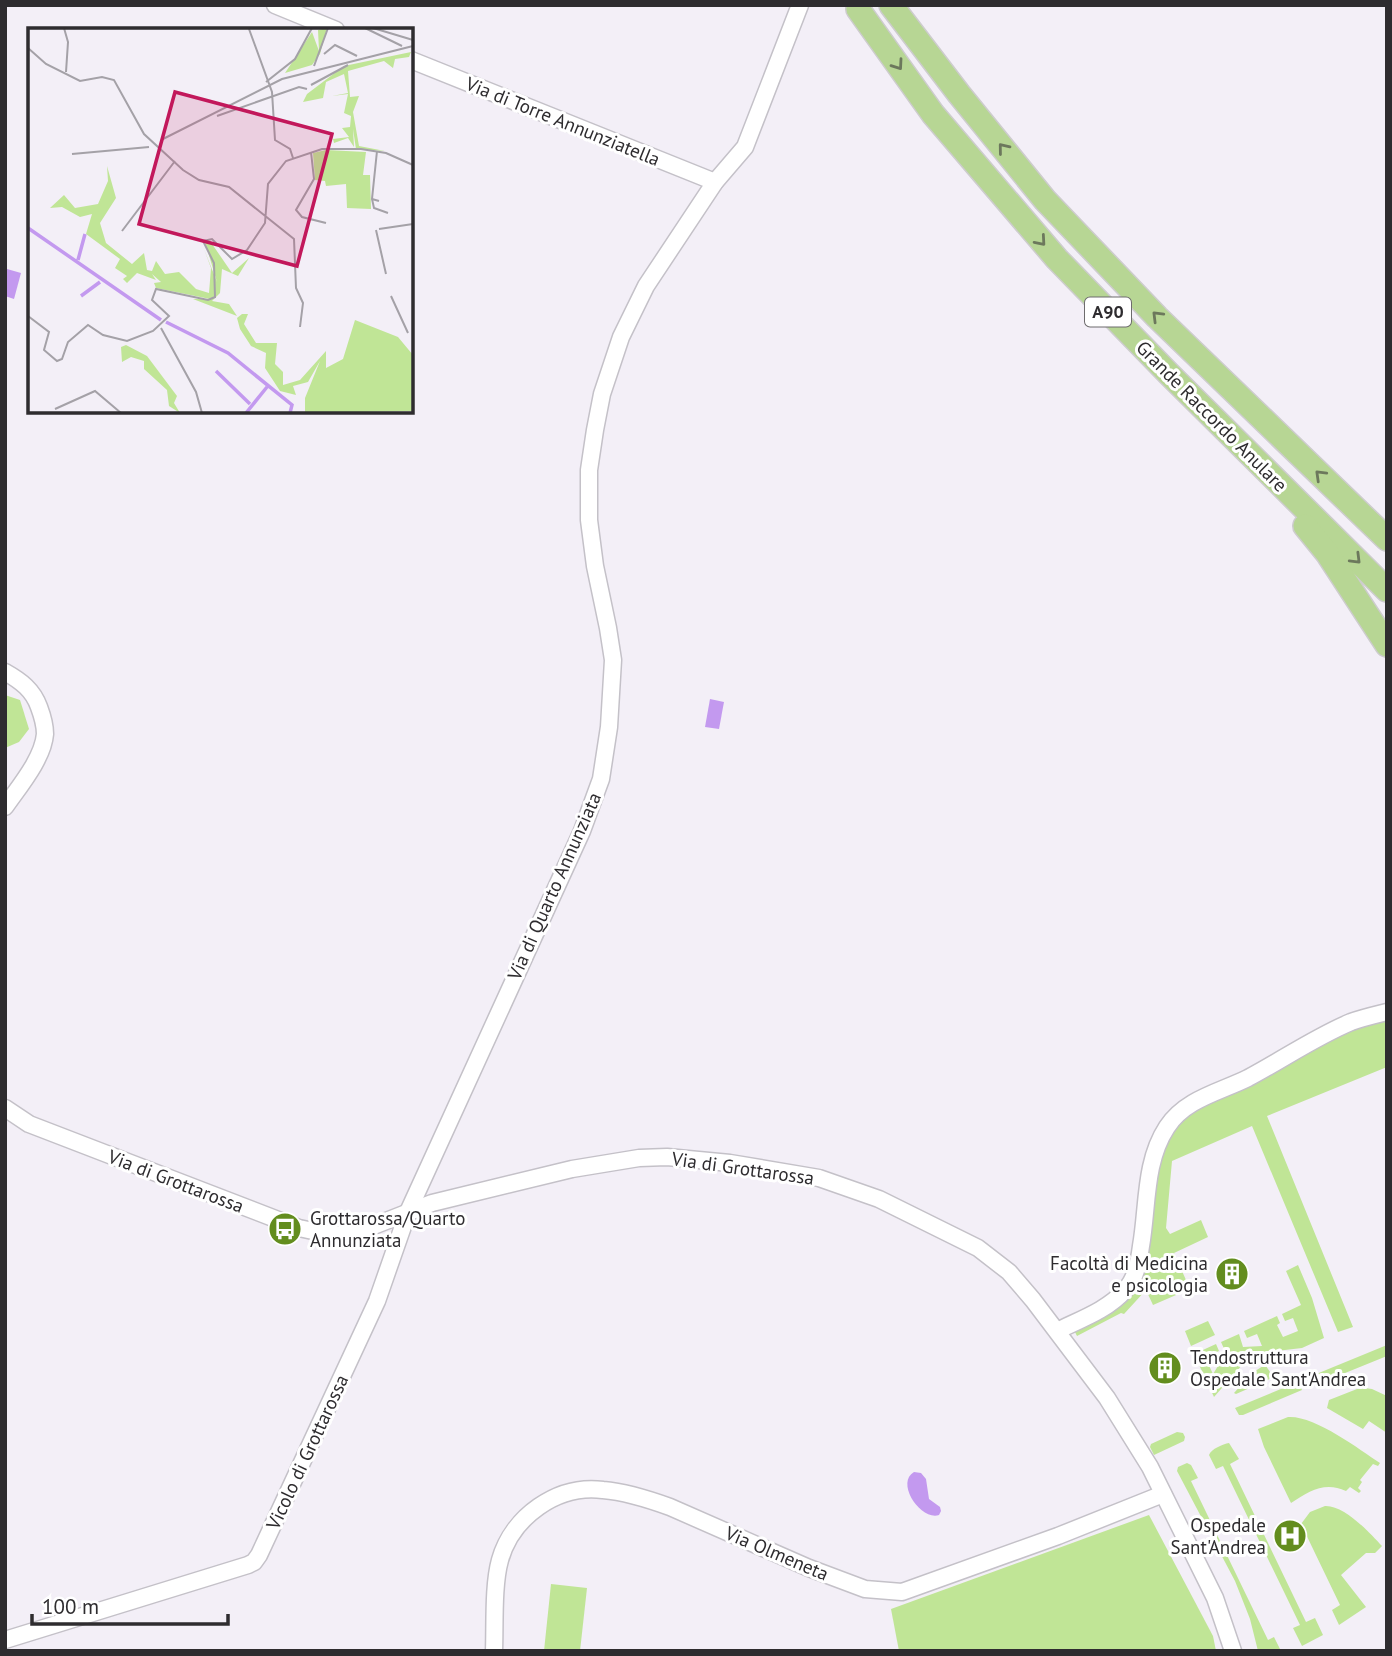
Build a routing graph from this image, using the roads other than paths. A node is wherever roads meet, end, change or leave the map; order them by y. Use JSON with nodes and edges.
{"nodes":[{"id":1,"x":275,"y":5,"type":"edge"},
{"id":2,"x":800,"y":5,"type":"edge"},
{"id":3,"x":891,"y":5,"type":"edge"},
{"id":4,"x":858,"y":9,"type":"dead end"},
{"id":5,"x":331,"y":28,"type":"edge"},
{"id":6,"x":413,"y":61,"type":"edge"},
{"id":7,"x":715,"y":182,"type":"junction"},
{"id":8,"x":1241,"y":444,"type":"junction"},
{"id":9,"x":1387,"y":539,"type":"edge"},
{"id":10,"x":1387,"y":590,"type":"edge"},
{"id":11,"x":1387,"y":645,"type":"edge"},
{"id":12,"x":5,"y":672,"type":"edge"},
{"id":13,"x":5,"y":807,"type":"edge"},
{"id":14,"x":1387,"y":1012,"type":"edge"},
{"id":15,"x":5,"y":1108,"type":"edge"},
{"id":16,"x":408,"y":1212,"type":"junction"},
{"id":17,"x":1057,"y":1331,"type":"junction"},
{"id":18,"x":1163,"y":1494,"type":"junction"},
{"id":19,"x":5,"y":1640,"type":"edge"},
{"id":20,"x":494,"y":1651,"type":"edge"},
{"id":21,"x":1233,"y":1651,"type":"edge"}],
"edges":[{"from":1,"to":5,"type":"street"},
{"from":2,"to":7,"type":"street","name":"Via di Quarto Annunziata"},
{"from":9,"to":3,"type":"highway","name":"Grande Raccordo Anulare","number":"A90","one_way":true},
{"from":4,"to":8,"type":"highway","name":"Grande Raccordo Anulare","number":"A90","one_way":true},
{"from":6,"to":7,"type":"street","name":"Via di Torre Annunziatella"},
{"from":7,"to":16,"type":"street","name":"Via di Quarto Annunziata"},
{"from":8,"to":10,"type":"highway","name":"Grande Raccordo Anulare","number":"A90","one_way":true},
{"from":8,"to":11,"type":"highway"},
{"from":12,"to":13,"type":"street"},
{"from":14,"to":17,"type":"street"},
{"from":15,"to":16,"type":"street","name":"Via di Grottarossa"},
{"from":16,"to":17,"type":"street","name":"Via di Grottarossa"},
{"from":16,"to":19,"type":"street","name":"Vicolo di Grottarossa"},
{"from":17,"to":18,"type":"street","name":"Via di Grottarossa"},
{"from":18,"to":20,"type":"street","name":"Via Olmeneta"},
{"from":18,"to":21,"type":"street","name":"Via di Grottarossa"}]}
